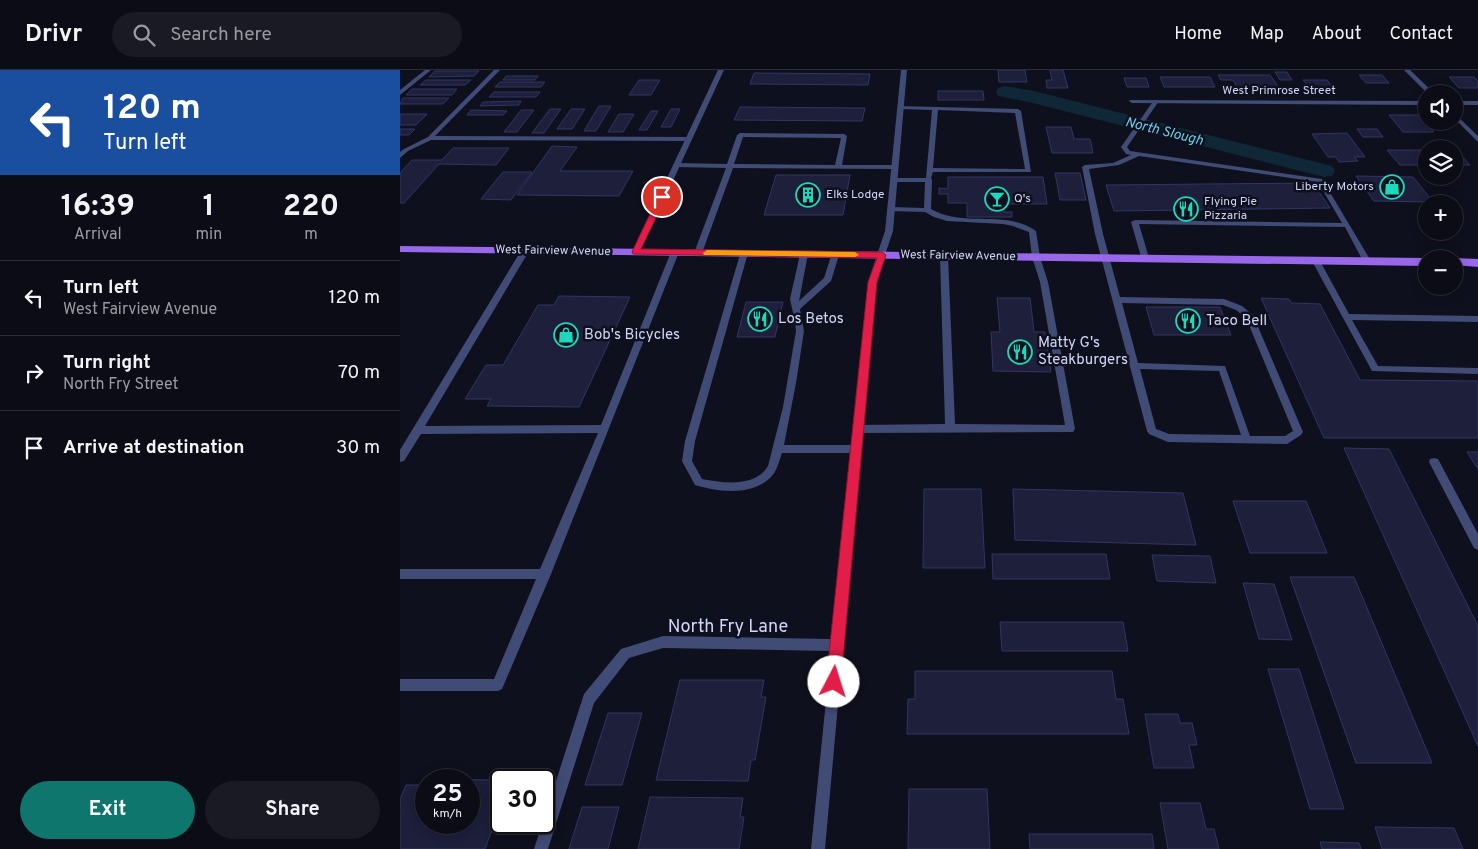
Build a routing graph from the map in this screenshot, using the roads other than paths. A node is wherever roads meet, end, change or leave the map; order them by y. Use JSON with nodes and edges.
{"nodes":[{"id":1,"x":428,"y":70,"type":"edge"},
{"id":2,"x":497,"y":70,"type":"edge"},
{"id":3,"x":721,"y":70,"type":"edge"},
{"id":4,"x":904,"y":70,"type":"edge"},
{"id":5,"x":1407,"y":70,"type":"edge"},
{"id":6,"x":1423,"y":85,"type":"edge"},
{"id":7,"x":400,"y":93,"type":"edge"},
{"id":8,"x":1132,"y":101,"type":"dead end"},
{"id":9,"x":1156,"y":101,"type":"junction"},
{"id":10,"x":1418,"y":103,"type":"edge"},
{"id":11,"x":1463,"y":103,"type":"edge"},
{"id":12,"x":1478,"y":103,"type":"edge"},
{"id":13,"x":900,"y":108,"type":"junction"},
{"id":14,"x":935,"y":108,"type":"junction"},
{"id":15,"x":1463,"y":124,"type":"edge"},
{"id":16,"x":430,"y":138,"type":"junction"},
{"id":17,"x":689,"y":139,"type":"junction"},
{"id":18,"x":1478,"y":140,"type":"edge"},
{"id":19,"x":1138,"y":154,"type":"junction"},
{"id":20,"x":400,"y":156,"type":"edge"},
{"id":21,"x":676,"y":165,"type":"junction"},
{"id":22,"x":730,"y":166,"type":"junction"},
{"id":23,"x":838,"y":166,"type":"junction"},
{"id":24,"x":895,"y":167,"type":"junction"},
{"id":25,"x":930,"y":170,"type":"junction"},
{"id":26,"x":894,"y":180,"type":"junction"},
{"id":27,"x":929,"y":180,"type":"junction"},
{"id":28,"x":892,"y":209,"type":"junction"},
{"id":29,"x":927,"y":210,"type":"junction"},
{"id":30,"x":1347,"y":226,"type":"junction"},
{"id":31,"x":400,"y":249,"type":"edge"},
{"id":32,"x":525,"y":250,"type":"junction"},
{"id":33,"x":636,"y":252,"type":"junction"},
{"id":34,"x":674,"y":252,"type":"junction"},
{"id":35,"x":698,"y":253,"type":"junction"},
{"id":36,"x":744,"y":253,"type":"junction"},
{"id":37,"x":804,"y":254,"type":"junction"},
{"id":38,"x":835,"y":254,"type":"junction"},
{"id":39,"x":882,"y":255,"type":"junction"},
{"id":40,"x":944,"y":256,"type":"junction"},
{"id":41,"x":1036,"y":257,"type":"junction"},
{"id":42,"x":1106,"y":258,"type":"junction"},
{"id":43,"x":1145,"y":258,"type":"junction"},
{"id":44,"x":1316,"y":260,"type":"junction"},
{"id":45,"x":1367,"y":261,"type":"junction"},
{"id":46,"x":1418,"y":262,"type":"edge"},
{"id":47,"x":1463,"y":262,"type":"edge"},
{"id":48,"x":1478,"y":263,"type":"edge"},
{"id":49,"x":1117,"y":300,"type":"junction"},
{"id":50,"x":796,"y":308,"type":"junction"},
{"id":51,"x":1346,"y":317,"type":"junction"},
{"id":52,"x":1478,"y":319,"type":"edge"},
{"id":53,"x":1135,"y":366,"type":"junction"},
{"id":54,"x":1478,"y":371,"type":"edge"},
{"id":55,"x":950,"y":428,"type":"junction"},
{"id":56,"x":604,"y":429,"type":"junction"},
{"id":57,"x":858,"y":429,"type":"junction"},
{"id":58,"x":418,"y":430,"type":"junction"},
{"id":59,"x":1248,"y":440,"type":"junction"},
{"id":60,"x":778,"y":449,"type":"junction"},
{"id":61,"x":856,"y":449,"type":"junction"},
{"id":62,"x":400,"y":458,"type":"edge"},
{"id":63,"x":1434,"y":462,"type":"dead end"},
{"id":64,"x":1478,"y":545,"type":"edge"},
{"id":65,"x":400,"y":574,"type":"edge"},
{"id":66,"x":545,"y":574,"type":"junction"},
{"id":67,"x":837,"y":645,"type":"junction"},
{"id":68,"x":400,"y":685,"type":"edge"},
{"id":69,"x":541,"y":849,"type":"edge"},
{"id":70,"x":818,"y":849,"type":"edge"}],
"edges":[{"from":1,"to":7,"type":"street"},
{"from":2,"to":16,"type":"street"},
{"from":3,"to":17,"type":"street"},
{"from":4,"to":13,"type":"street"},
{"from":5,"to":6,"type":"street"},
{"from":8,"to":9,"type":"street","name":"West Primrose Street"},
{"from":9,"to":10,"type":"street","name":"West Primrose Street"},
{"from":9,"to":19,"type":"street"},
{"from":11,"to":12,"type":"street"},
{"from":13,"to":14,"type":"street"},
{"from":13,"to":24,"type":"street"},
{"from":14,"to":25,"type":"street"},
{"from":14,"to":25,"type":"street"},
{"from":15,"to":18,"type":"street"},
{"from":16,"to":17,"type":"street"},
{"from":16,"to":20,"type":"street"},
{"from":17,"to":21,"type":"street"},
{"from":19,"to":30,"type":"street"},
{"from":19,"to":42,"type":"street"},
{"from":21,"to":22,"type":"street"},
{"from":21,"to":33,"type":"street"},
{"from":22,"to":23,"type":"street"},
{"from":22,"to":23,"type":"street"},
{"from":22,"to":35,"type":"street"},
{"from":23,"to":24,"type":"street"},
{"from":24,"to":26,"type":"street"},
{"from":25,"to":27,"type":"street"},
{"from":26,"to":27,"type":"street"},
{"from":26,"to":28,"type":"street"},
{"from":27,"to":29,"type":"street"},
{"from":28,"to":29,"type":"street"},
{"from":28,"to":39,"type":"street"},
{"from":29,"to":41,"type":"street"},
{"from":30,"to":43,"type":"street"},
{"from":30,"to":45,"type":"street"},
{"from":31,"to":32,"type":"main road","name":"West Fairview Avenue"},
{"from":32,"to":33,"type":"main road","name":"West Fairview Avenue"},
{"from":32,"to":58,"type":"street"},
{"from":33,"to":34,"type":"main road","name":"West Fairview Avenue"},
{"from":34,"to":35,"type":"main road","name":"West Fairview Avenue"},
{"from":34,"to":56,"type":"street"},
{"from":35,"to":36,"type":"main road","name":"West Fairview Avenue"},
{"from":36,"to":37,"type":"main road","name":"West Fairview Avenue"},
{"from":36,"to":60,"type":"street"},
{"from":37,"to":38,"type":"main road","name":"West Fairview Avenue"},
{"from":37,"to":50,"type":"street"},
{"from":38,"to":39,"type":"main road","name":"West Fairview Avenue"},
{"from":38,"to":50,"type":"street"},
{"from":39,"to":40,"type":"main road","name":"West Fairview Avenue"},
{"from":39,"to":57,"type":"street"},
{"from":40,"to":41,"type":"main road","name":"West Fairview Avenue"},
{"from":40,"to":55,"type":"street"},
{"from":41,"to":42,"type":"main road","name":"West Fairview Avenue"},
{"from":41,"to":55,"type":"street"},
{"from":42,"to":43,"type":"main road","name":"West Fairview Avenue"},
{"from":42,"to":49,"type":"street"},
{"from":43,"to":44,"type":"main road","name":"West Fairview Avenue"},
{"from":44,"to":45,"type":"main road","name":"West Fairview Avenue"},
{"from":44,"to":51,"type":"street"},
{"from":45,"to":46,"type":"main road","name":"West Fairview Avenue"},
{"from":47,"to":48,"type":"main road"},
{"from":49,"to":53,"type":"street"},
{"from":49,"to":59,"type":"street"},
{"from":50,"to":60,"type":"street"},
{"from":51,"to":52,"type":"street"},
{"from":51,"to":54,"type":"street"},
{"from":53,"to":59,"type":"street"},
{"from":53,"to":59,"type":"street"},
{"from":55,"to":57,"type":"street"},
{"from":56,"to":58,"type":"street"},
{"from":56,"to":66,"type":"street"},
{"from":57,"to":61,"type":"street"},
{"from":58,"to":62,"type":"street"},
{"from":60,"to":61,"type":"street"},
{"from":61,"to":67,"type":"street"},
{"from":63,"to":64,"type":"street"},
{"from":65,"to":66,"type":"street"},
{"from":66,"to":68,"type":"street"},
{"from":67,"to":69,"type":"street","name":"North Fry Lane"},
{"from":67,"to":70,"type":"street"}]}
